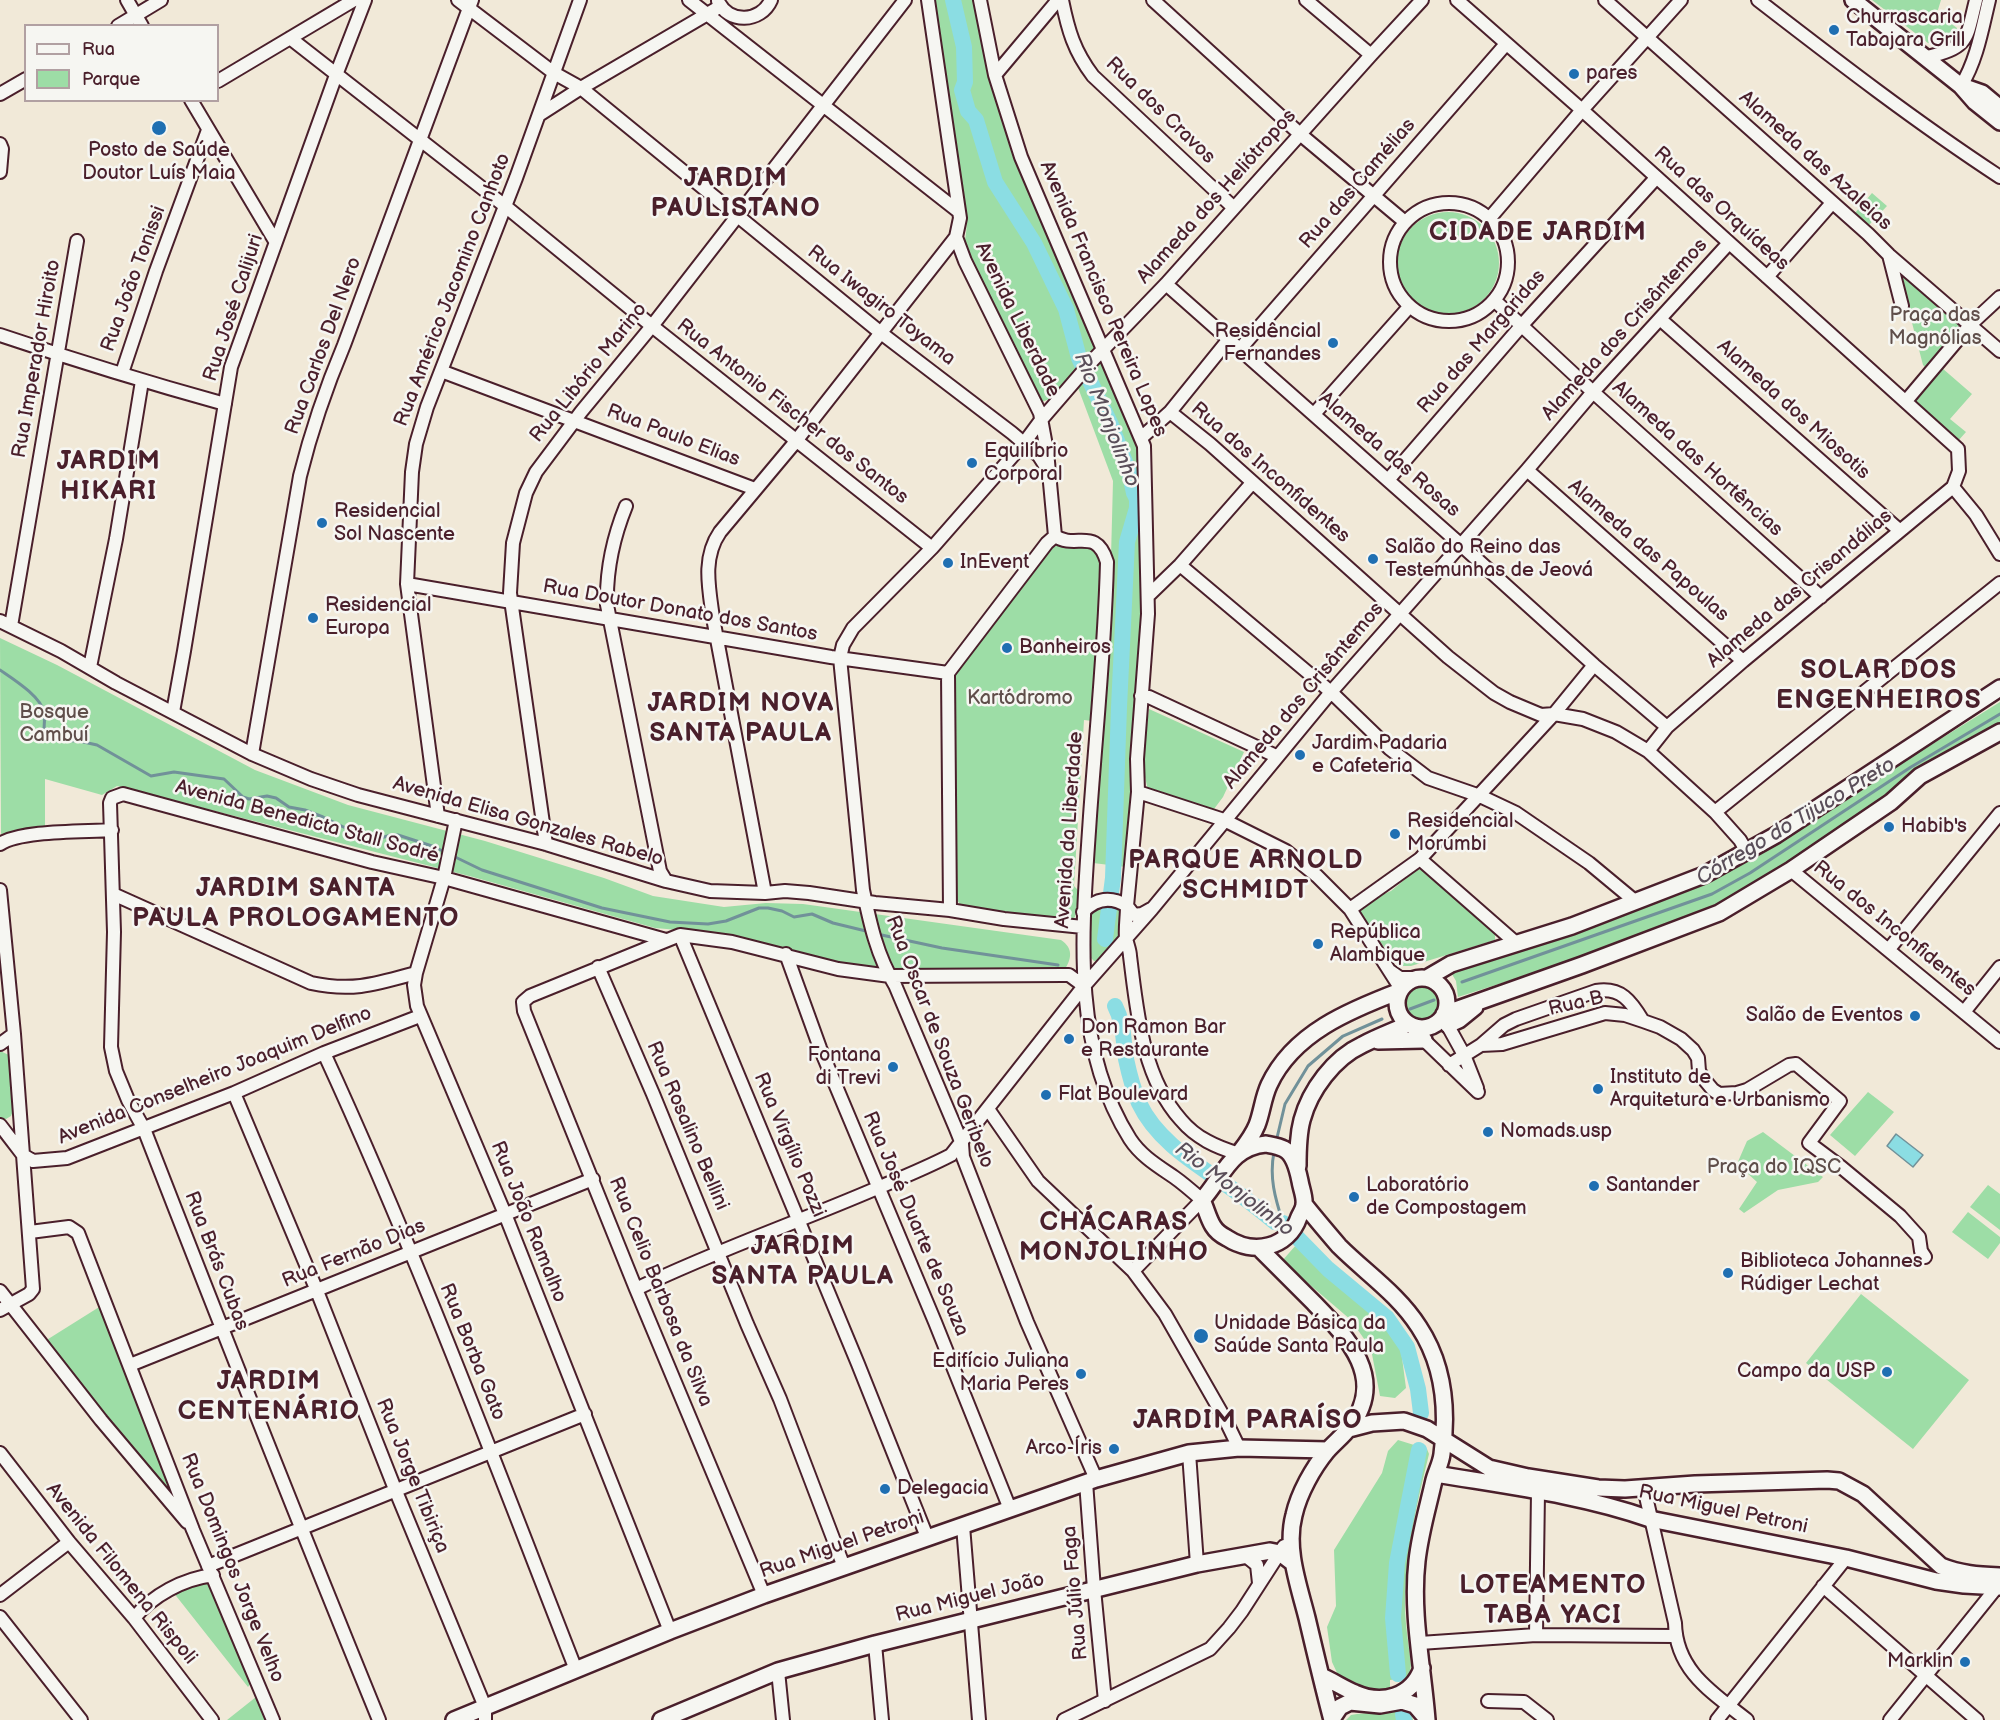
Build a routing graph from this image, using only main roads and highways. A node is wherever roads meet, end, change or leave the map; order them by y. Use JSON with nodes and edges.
{"nodes":[{"id":1,"x":1853,"y":0,"type":"edge"},
{"id":2,"x":1961,"y":86,"type":"junction"},
{"id":3,"x":2000,"y":108,"type":"edge"},
{"id":4,"x":2000,"y":123,"type":"edge"},
{"id":5,"x":2000,"y":688,"type":"edge"},
{"id":6,"x":2000,"y":732,"type":"edge"},
{"id":7,"x":1423,"y":978,"type":"junction"},
{"id":8,"x":1401,"y":990,"type":"junction"},
{"id":9,"x":1445,"y":1018,"type":"junction"},
{"id":10,"x":1412,"y":1025,"type":"junction"},
{"id":11,"x":1424,"y":1040,"type":"road end"},
{"id":12,"x":1369,"y":1041,"type":"junction"},
{"id":13,"x":1239,"y":1154,"type":"junction"},
{"id":14,"x":1298,"y":1169,"type":"junction"},
{"id":15,"x":1304,"y":1204,"type":"junction"},
{"id":16,"x":1259,"y":1248,"type":"junction"},
{"id":17,"x":1348,"y":1429,"type":"junction"},
{"id":18,"x":1443,"y":1439,"type":"junction"},
{"id":19,"x":1328,"y":1450,"type":"junction"},
{"id":20,"x":1436,"y":1474,"type":"junction"},
{"id":21,"x":1625,"y":1490,"type":"junction"},
{"id":22,"x":1624,"y":1510,"type":"junction"},
{"id":23,"x":1922,"y":1549,"type":"junction"},
{"id":24,"x":1293,"y":1563,"type":"junction"},
{"id":25,"x":1911,"y":1574,"type":"junction"},
{"id":26,"x":1999,"y":1583,"type":"edge"},
{"id":27,"x":1422,"y":1667,"type":"junction"},
{"id":28,"x":1321,"y":1676,"type":"junction"},
{"id":29,"x":485,"y":1714,"type":"edge"},
{"id":30,"x":682,"y":1716,"type":"edge"},
{"id":31,"x":1332,"y":1719,"type":"edge"},
{"id":32,"x":1427,"y":1719,"type":"edge"},
{"id":33,"x":454,"y":1720,"type":"edge"},
{"id":34,"x":661,"y":1720,"type":"edge"}],
"edges":[{"from":1,"to":2,"type":"main road"},
{"from":2,"to":3,"type":"main road"},
{"from":2,"to":4,"type":"main road"},
{"from":5,"to":7,"type":"main road"},
{"from":6,"to":9,"type":"main road"},
{"from":7,"to":8,"type":"main road"},
{"from":7,"to":9,"type":"main road"},
{"from":8,"to":10,"type":"main road"},
{"from":8,"to":13,"type":"main road"},
{"from":9,"to":10,"type":"main road"},
{"from":10,"to":12,"type":"main road"},
{"from":11,"to":12,"type":"main road"},
{"from":12,"to":14,"type":"main road"},
{"from":13,"to":14,"type":"main road"},
{"from":13,"to":16,"type":"main road"},
{"from":14,"to":15,"type":"main road"},
{"from":15,"to":16,"type":"main road"},
{"from":15,"to":18,"type":"main road"},
{"from":16,"to":17,"type":"main road"},
{"from":17,"to":18,"type":"main road"},
{"from":17,"to":19,"type":"main road"},
{"from":18,"to":20,"type":"main road"},
{"from":18,"to":21,"type":"main road"},
{"from":19,"to":24,"type":"main road"},
{"from":19,"to":29,"type":"main road","name":"Rua Miguel Petroni"},
{"from":20,"to":22,"type":"main road","name":"Rua Miguel Petroni"},
{"from":20,"to":27,"type":"main road"},
{"from":21,"to":22,"type":"main road"},
{"from":21,"to":23,"type":"main road"},
{"from":22,"to":25,"type":"main road","name":"Rua Miguel Petroni"},
{"from":23,"to":25,"type":"main road"},
{"from":23,"to":26,"type":"main road"},
{"from":24,"to":28,"type":"main road"},
{"from":24,"to":30,"type":"main road","name":"Rua Miguel João"},
{"from":25,"to":26,"type":"main road","name":"Rua Miguel Petroni"},
{"from":27,"to":28,"type":"main road"},
{"from":27,"to":32,"type":"main road"},
{"from":28,"to":31,"type":"main road"},
{"from":29,"to":33,"type":"main road","name":"Rua Miguel Petroni"},
{"from":30,"to":34,"type":"main road","name":"Rua Miguel João"},
{"from":31,"to":32,"type":"main road"}]}
